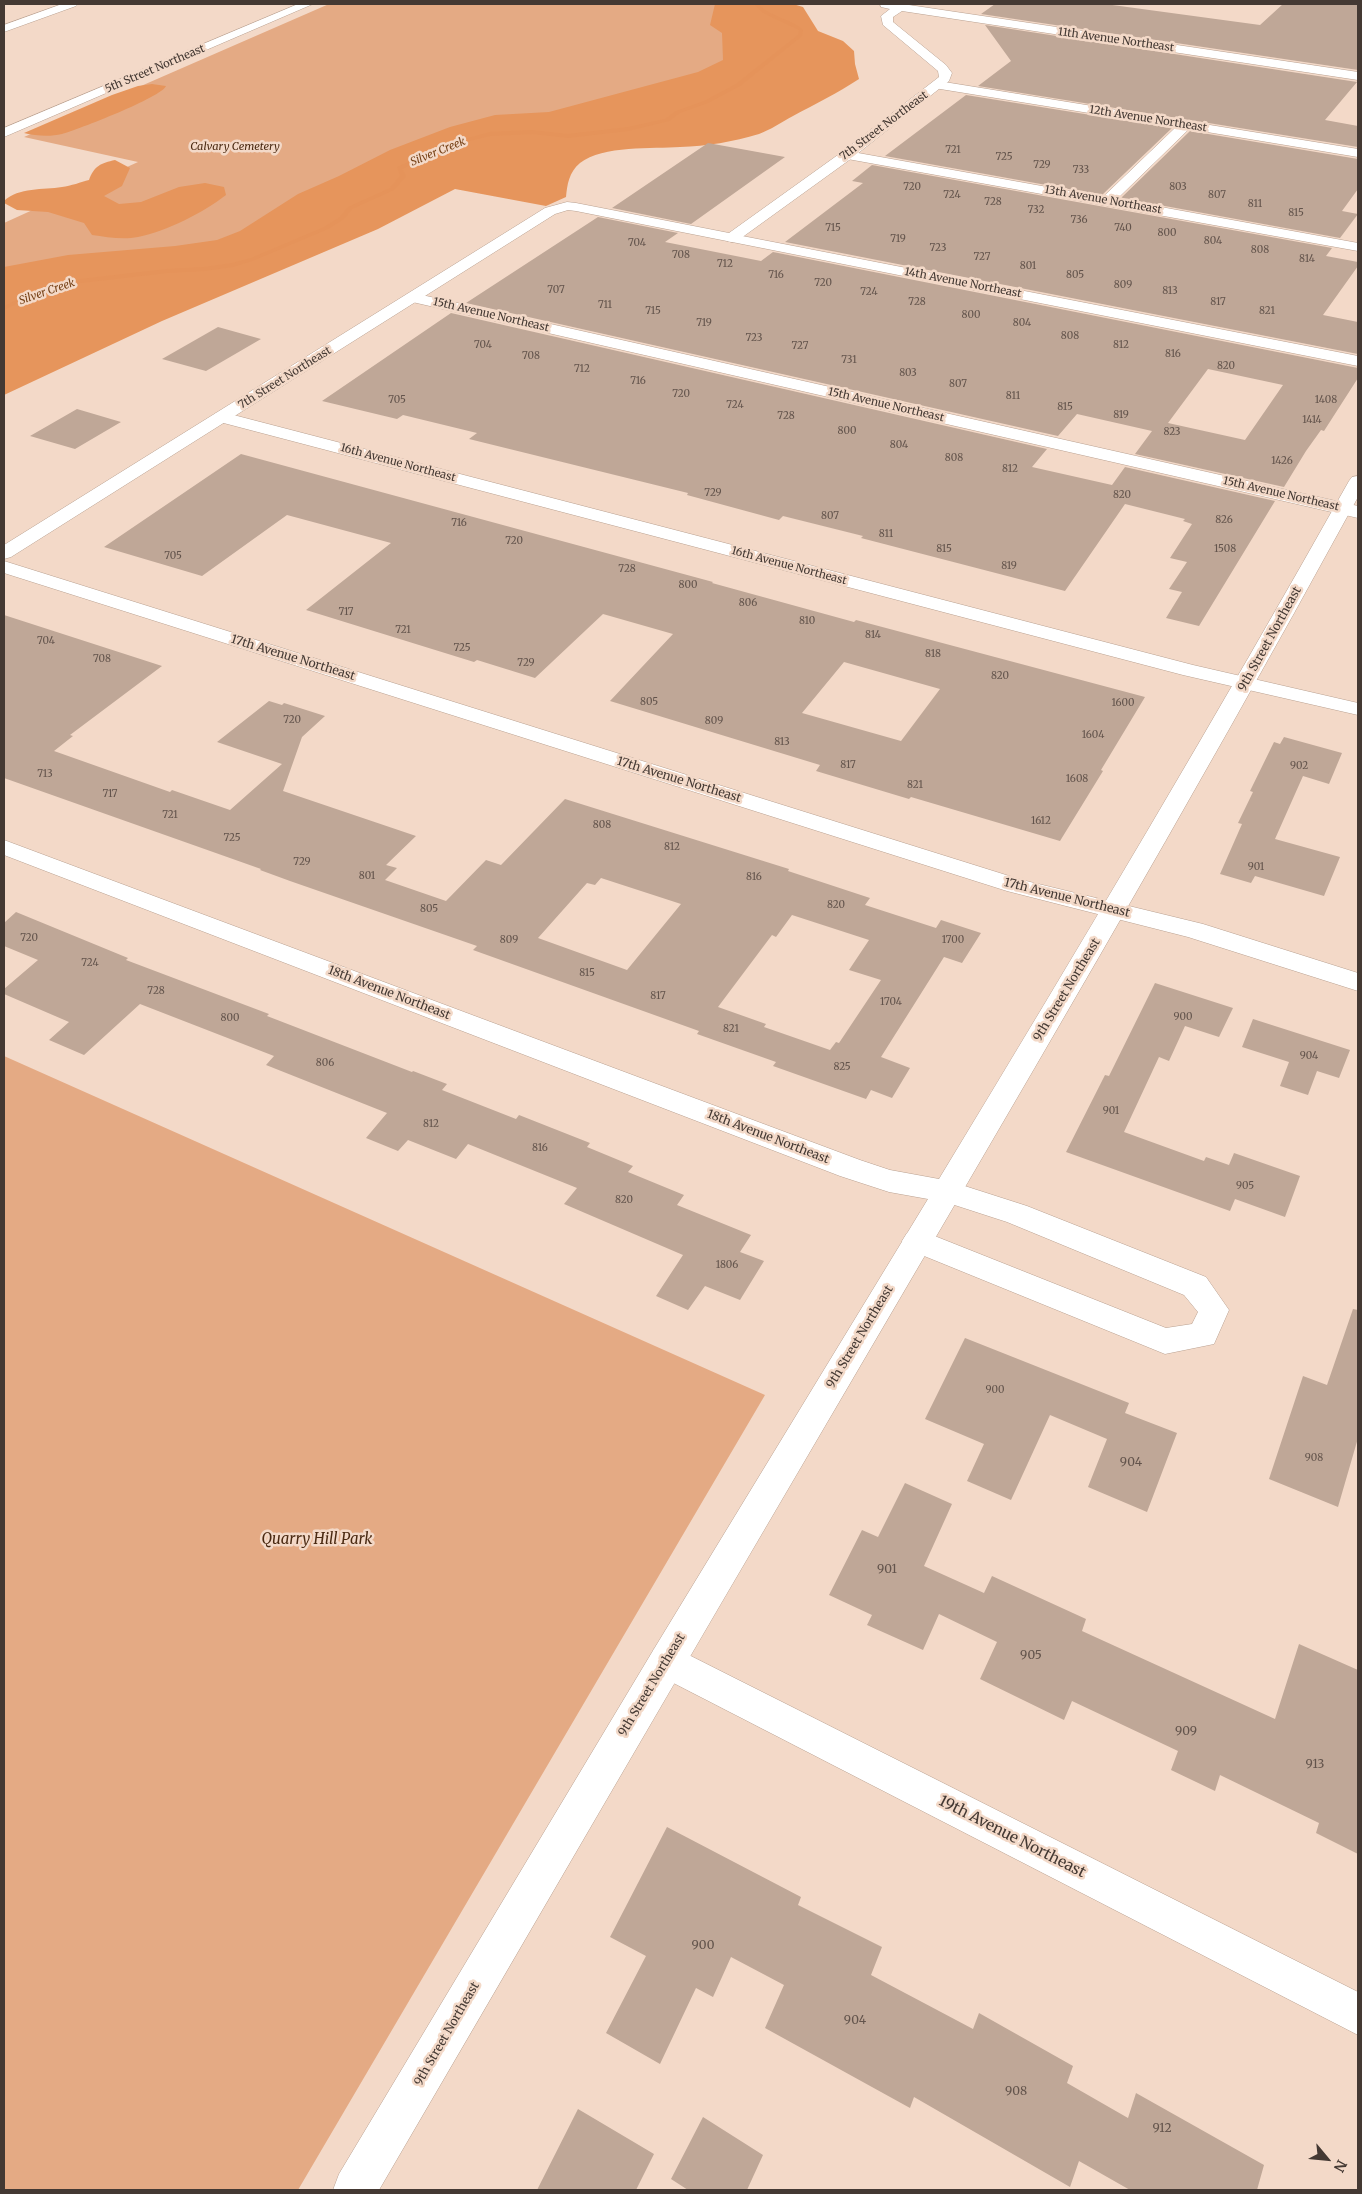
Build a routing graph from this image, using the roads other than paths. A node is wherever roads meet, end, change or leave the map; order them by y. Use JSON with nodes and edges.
{"nodes":[{"id":1,"x":72,"y":4,"type":"edge"},
{"id":2,"x":307,"y":4,"type":"edge"},
{"id":3,"x":874,"y":4,"type":"edge"},
{"id":4,"x":901,"y":6,"type":"edge"},
{"id":5,"x":4,"y":29,"type":"edge"},
{"id":6,"x":1358,"y":76,"type":"edge"},
{"id":7,"x":938,"y":85,"type":"junction"},
{"id":8,"x":1186,"y":125,"type":"junction"},
{"id":9,"x":4,"y":134,"type":"edge"},
{"id":10,"x":1358,"y":153,"type":"edge"},
{"id":11,"x":847,"y":155,"type":"junction"},
{"id":12,"x":1106,"y":200,"type":"junction"},
{"id":13,"x":568,"y":206,"type":"joint"},
{"id":14,"x":732,"y":238,"type":"junction"},
{"id":15,"x":1358,"y":247,"type":"edge"},
{"id":16,"x":413,"y":298,"type":"junction"},
{"id":17,"x":1358,"y":361,"type":"edge"},
{"id":18,"x":222,"y":417,"type":"junction"},
{"id":19,"x":1358,"y":481,"type":"edge"},
{"id":20,"x":1351,"y":510,"type":"edge"},
{"id":21,"x":4,"y":553,"type":"edge"},
{"id":22,"x":4,"y":567,"type":"edge"},
{"id":23,"x":1246,"y":683,"type":"junction"},
{"id":24,"x":1358,"y":709,"type":"edge"},
{"id":25,"x":4,"y":847,"type":"edge"},
{"id":26,"x":1115,"y":910,"type":"junction"},
{"id":27,"x":1358,"y":982,"type":"edge"},
{"id":28,"x":946,"y":1191,"type":"junction"},
{"id":29,"x":917,"y":1241,"type":"junction"},
{"id":30,"x":666,"y":1661,"type":"junction"},
{"id":31,"x":1358,"y":2014,"type":"edge"},
{"id":32,"x":355,"y":2190,"type":"edge"}],
"edges":[{"from":1,"to":5,"type":"street"},
{"from":2,"to":9,"type":"street","name":"5th Street Northeast"},
{"from":3,"to":4,"type":"street","name":"11th Avenue Northeast"},
{"from":4,"to":6,"type":"street","name":"11th Avenue Northeast"},
{"from":4,"to":7,"type":"street","name":"7th Street Northeast"},
{"from":7,"to":8,"type":"street","name":"12th Avenue Northeast"},
{"from":7,"to":11,"type":"street","name":"7th Street Northeast"},
{"from":8,"to":10,"type":"street","name":"12th Avenue Northeast"},
{"from":8,"to":12,"type":"street"},
{"from":11,"to":12,"type":"street","name":"13th Avenue Northeast"},
{"from":11,"to":14,"type":"street","name":"7th Street Northeast"},
{"from":12,"to":15,"type":"street","name":"13th Avenue Northeast"},
{"from":13,"to":14,"type":"street","name":"14th Avenue Northeast"},
{"from":13,"to":16,"type":"street","name":"7th Street Northeast"},
{"from":14,"to":17,"type":"street","name":"14th Avenue Northeast"},
{"from":16,"to":18,"type":"street","name":"7th Street Northeast"},
{"from":16,"to":20,"type":"street","name":"15th Avenue Northeast"},
{"from":18,"to":21,"type":"street","name":"7th Street Northeast"},
{"from":18,"to":23,"type":"street","name":"16th Avenue Northeast"},
{"from":19,"to":20,"type":"street","name":"9th Street Northeast"},
{"from":20,"to":23,"type":"street","name":"9th Street Northeast"},
{"from":22,"to":26,"type":"street","name":"17th Avenue Northeast"},
{"from":23,"to":24,"type":"street","name":"16th Avenue Northeast"},
{"from":23,"to":26,"type":"street","name":"9th Street Northeast"},
{"from":25,"to":28,"type":"street","name":"18th Avenue Northeast"},
{"from":26,"to":27,"type":"street","name":"17th Avenue Northeast"},
{"from":26,"to":28,"type":"street","name":"9th Street Northeast"},
{"from":28,"to":29,"type":"street","name":"9th Street Northeast"},
{"from":28,"to":29,"type":"street","name":"18th Avenue Northeast"},
{"from":29,"to":30,"type":"street","name":"9th Street Northeast"},
{"from":30,"to":31,"type":"street","name":"19th Avenue Northeast"},
{"from":30,"to":32,"type":"street","name":"9th Street Northeast"}]}
